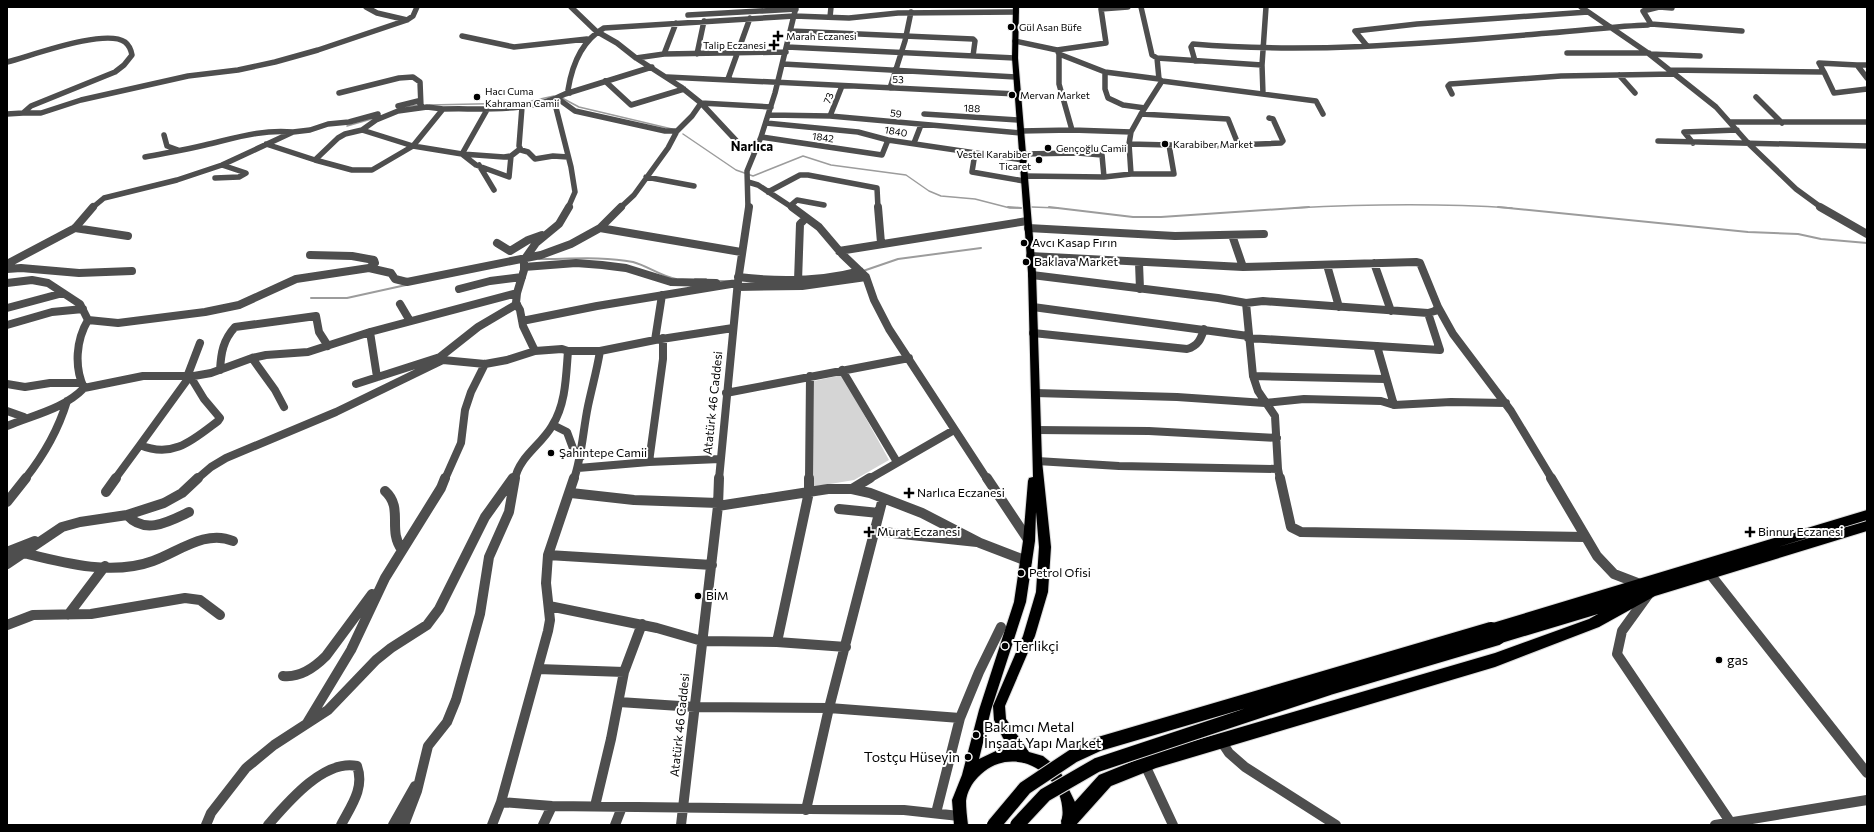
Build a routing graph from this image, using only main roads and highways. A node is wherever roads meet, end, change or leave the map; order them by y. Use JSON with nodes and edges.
{"nodes":[{"id":1,"x":1016,"y":9,"type":"edge"},
{"id":2,"x":1036,"y":443,"type":"junction"},
{"id":3,"x":1867,"y":515,"type":"edge"},
{"id":4,"x":1867,"y":526,"type":"edge"},
{"id":5,"x":1645,"y":588,"type":"junction"},
{"id":6,"x":1494,"y":633,"type":"junction"},
{"id":7,"x":1024,"y":755,"type":"junction"},
{"id":8,"x":968,"y":775,"type":"junction"},
{"id":9,"x":960,"y":820,"type":"edge"},
{"id":10,"x":1069,"y":823,"type":"edge"},
{"id":11,"x":994,"y":825,"type":"edge"},
{"id":12,"x":1017,"y":825,"type":"edge"}],
"edges":[{"from":1,"to":2,"type":"main road"},
{"from":2,"to":7,"type":"main road"},
{"from":2,"to":8,"type":"main road"},
{"from":3,"to":5,"type":"highway"},
{"from":4,"to":5,"type":"highway"},
{"from":5,"to":6,"type":"highway"},
{"from":5,"to":10,"type":"highway"},
{"from":6,"to":11,"type":"highway","bridge":true},
{"from":6,"to":12,"type":"highway","bridge":true},
{"from":7,"to":8,"type":"main road"},
{"from":7,"to":10,"type":"main road"},
{"from":8,"to":9,"type":"main road"}]}
